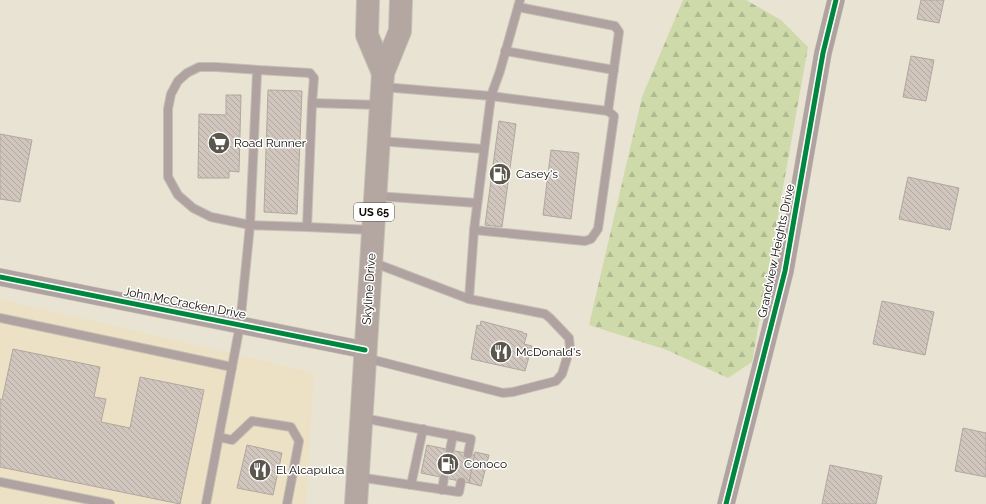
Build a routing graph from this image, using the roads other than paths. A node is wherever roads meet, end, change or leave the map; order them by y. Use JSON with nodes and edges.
{"nodes":[{"id":1,"x":368,"y":0,"type":"edge"},
{"id":2,"x":401,"y":0,"type":"edge"},
{"id":3,"x":836,"y":0,"type":"edge"},
{"id":4,"x":519,"y":4,"type":"edge"},
{"id":5,"x":505,"y":51,"type":"junction"},
{"id":6,"x":259,"y":70,"type":"junction"},
{"id":7,"x":614,"y":70,"type":"junction"},
{"id":8,"x":382,"y":89,"type":"junction"},
{"id":9,"x":491,"y":96,"type":"junction"},
{"id":10,"x":312,"y":103,"type":"junction"},
{"id":11,"x":608,"y":111,"type":"junction"},
{"id":12,"x":378,"y":141,"type":"junction"},
{"id":13,"x":484,"y":150,"type":"junction"},
{"id":14,"x":375,"y":196,"type":"junction"},
{"id":15,"x":477,"y":203,"type":"junction"},
{"id":16,"x":250,"y":225,"type":"junction"},
{"id":17,"x":306,"y":227,"type":"junction"},
{"id":18,"x":373,"y":230,"type":"junction"},
{"id":19,"x":474,"y":230,"type":"junction"},
{"id":20,"x":371,"y":262,"type":"junction"},
{"id":21,"x":0,"y":276,"type":"edge"},
{"id":22,"x":469,"y":299,"type":"junction"},
{"id":23,"x":0,"y":318,"type":"edge"},
{"id":24,"x":240,"y":325,"type":"junction"},
{"id":25,"x":365,"y":354,"type":"junction"},
{"id":26,"x":232,"y":367,"type":"junction"},
{"id":27,"x":361,"y":417,"type":"junction"},
{"id":28,"x":423,"y":429,"type":"junction"},
{"id":29,"x":453,"y":435,"type":"junction"},
{"id":30,"x":219,"y":437,"type":"junction"},
{"id":31,"x":450,"y":450,"type":"dead end"},
{"id":32,"x":468,"y":454,"type":"dead end"},
{"id":33,"x":358,"y":477,"type":"junction"},
{"id":34,"x":444,"y":478,"type":"dead end"},
{"id":35,"x":0,"y":482,"type":"edge"},
{"id":36,"x":461,"y":482,"type":"dead end"},
{"id":37,"x":411,"y":485,"type":"junction"},
{"id":38,"x":442,"y":490,"type":"junction"},
{"id":39,"x":110,"y":504,"type":"edge"},
{"id":40,"x":206,"y":504,"type":"edge"},
{"id":41,"x":287,"y":504,"type":"edge"},
{"id":42,"x":356,"y":504,"type":"edge"},
{"id":43,"x":726,"y":504,"type":"edge"}],
"edges":[{"from":1,"to":8,"type":"highway","name":"Skyline Drive","number":"US 65"},
{"from":2,"to":8,"type":"highway","name":"Skyline Drive","number":"US 65"},
{"from":3,"to":43,"type":"street","name":"Grandview Heights Drive"},
{"from":4,"to":5,"type":"lane"},
{"from":4,"to":7,"type":"lane"},
{"from":5,"to":7,"type":"lane"},
{"from":5,"to":9,"type":"lane"},
{"from":6,"to":10,"type":"lane"},
{"from":6,"to":16,"type":"lane"},
{"from":6,"to":16,"type":"lane"},
{"from":7,"to":11,"type":"lane"},
{"from":8,"to":9,"type":"lane"},
{"from":8,"to":10,"type":"lane"},
{"from":8,"to":12,"type":"highway","name":"Skyline Drive","number":"US 65"},
{"from":9,"to":11,"type":"lane"},
{"from":9,"to":13,"type":"lane"},
{"from":10,"to":17,"type":"lane"},
{"from":11,"to":19,"type":"lane"},
{"from":12,"to":13,"type":"lane"},
{"from":12,"to":14,"type":"highway","name":"Skyline Drive","number":"US 65"},
{"from":13,"to":15,"type":"lane"},
{"from":14,"to":15,"type":"lane"},
{"from":14,"to":18,"type":"highway","name":"Skyline Drive","number":"US 65"},
{"from":15,"to":19,"type":"lane"},
{"from":16,"to":17,"type":"lane"},
{"from":16,"to":24,"type":"lane"},
{"from":17,"to":18,"type":"lane"},
{"from":18,"to":20,"type":"highway","name":"Skyline Drive","number":"US 65"},
{"from":19,"to":22,"type":"lane"},
{"from":20,"to":22,"type":"lane"},
{"from":20,"to":25,"type":"highway","name":"Skyline Drive","number":"US 65"},
{"from":21,"to":24,"type":"street","name":"John McCracken Drive"},
{"from":22,"to":25,"type":"lane"},
{"from":23,"to":26,"type":"lane"},
{"from":24,"to":25,"type":"street","name":"John McCracken Drive"},
{"from":24,"to":26,"type":"lane"},
{"from":25,"to":27,"type":"highway","name":"Skyline Drive","number":"US 65"},
{"from":26,"to":30,"type":"lane"},
{"from":27,"to":28,"type":"lane"},
{"from":27,"to":33,"type":"highway","name":"Skyline Drive","number":"US 65"},
{"from":28,"to":29,"type":"lane"},
{"from":28,"to":37,"type":"lane"},
{"from":29,"to":31,"type":"lane"},
{"from":29,"to":32,"type":"lane"},
{"from":30,"to":40,"type":"lane"},
{"from":30,"to":41,"type":"lane"},
{"from":33,"to":37,"type":"lane"},
{"from":33,"to":42,"type":"highway","name":"Skyline Drive","number":"US 65"},
{"from":34,"to":38,"type":"lane"},
{"from":35,"to":39,"type":"lane"},
{"from":36,"to":38,"type":"lane"},
{"from":37,"to":38,"type":"lane"}]}
